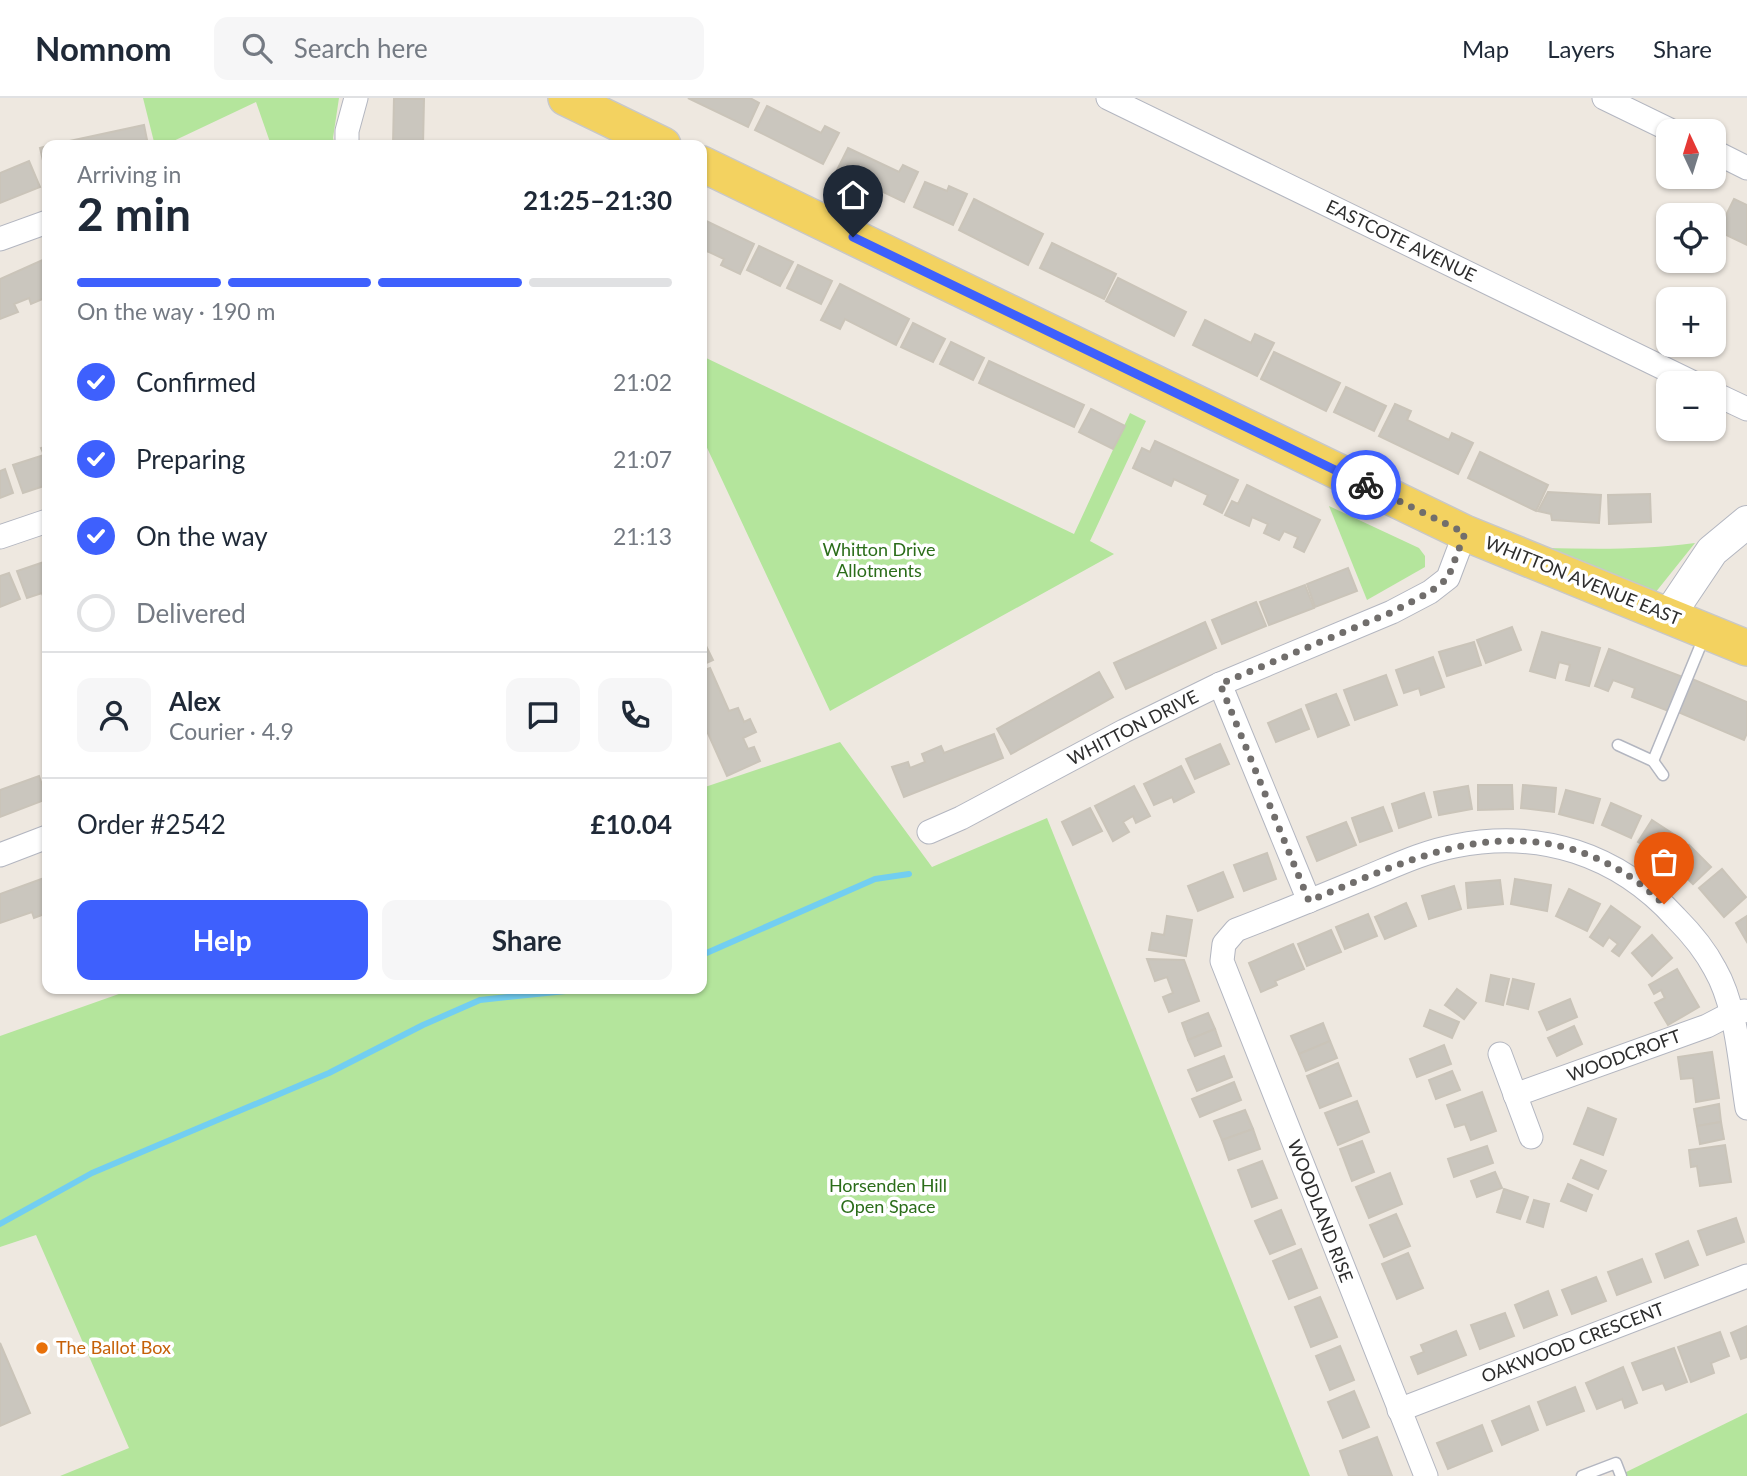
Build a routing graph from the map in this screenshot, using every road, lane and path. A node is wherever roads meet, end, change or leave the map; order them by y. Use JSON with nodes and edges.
{"nodes":[{"id":1,"x":356,"y":98,"type":"edge"},
{"id":2,"x":566,"y":98,"type":"edge"},
{"id":3,"x":1108,"y":98,"type":"edge"},
{"id":4,"x":1604,"y":98,"type":"edge"},
{"id":5,"x":1656,"y":123,"type":"edge"},
{"id":6,"x":347,"y":140,"type":"edge"},
{"id":7,"x":653,"y":140,"type":"edge"},
{"id":8,"x":1726,"y":158,"type":"edge"},
{"id":9,"x":707,"y":166,"type":"edge"},
{"id":10,"x":1747,"y":168,"type":"edge"},
{"id":11,"x":42,"y":224,"type":"edge"},
{"id":12,"x":0,"y":239,"type":"edge"},
{"id":13,"x":1669,"y":371,"type":"edge"},
{"id":14,"x":1726,"y":399,"type":"edge"},
{"id":15,"x":1747,"y":409,"type":"edge"},
{"id":16,"x":1747,"y":522,"type":"edge"},
{"id":17,"x":42,"y":523,"type":"edge"},
{"id":18,"x":1465,"y":533,"type":"junction"},
{"id":19,"x":0,"y":537,"type":"edge"},
{"id":20,"x":1669,"y":615,"type":"junction"},
{"id":21,"x":1707,"y":631,"type":"junction"},
{"id":22,"x":1747,"y":648,"type":"edge"},
{"id":23,"x":1220,"y":684,"type":"junction"},
{"id":24,"x":1618,"y":746,"type":"dead end"},
{"id":25,"x":1653,"y":761,"type":"junction"},
{"id":26,"x":1663,"y":775,"type":"dead end"},
{"id":27,"x":929,"y":832,"type":"dead end"},
{"id":28,"x":42,"y":839,"type":"edge"},
{"id":29,"x":0,"y":855,"type":"edge"},
{"id":30,"x":1309,"y":901,"type":"junction"},
{"id":31,"x":1739,"y":1012,"type":"edge"},
{"id":32,"x":1500,"y":1054,"type":"dead end"},
{"id":33,"x":1515,"y":1096,"type":"junction"},
{"id":34,"x":1747,"y":1108,"type":"edge"},
{"id":35,"x":1531,"y":1137,"type":"dead end"},
{"id":36,"x":1747,"y":1276,"type":"edge"},
{"id":37,"x":1399,"y":1410,"type":"junction"},
{"id":38,"x":1426,"y":1476,"type":"edge"},
{"id":39,"x":1582,"y":1476,"type":"edge"},
{"id":40,"x":1621,"y":1476,"type":"edge"}],
"edges":[{"from":1,"to":6,"type":"street"},
{"from":2,"to":7,"type":"main road"},
{"from":3,"to":13,"type":"street","name":"EASTCOTE AVENUE"},
{"from":4,"to":5,"type":"street"},
{"from":8,"to":10,"type":"street"},
{"from":9,"to":18,"type":"main road","name":"WHITTON AVENUE EAST"},
{"from":11,"to":12,"type":"street"},
{"from":14,"to":15,"type":"street"},
{"from":16,"to":20,"type":"street"},
{"from":17,"to":19,"type":"street"},
{"from":18,"to":20,"type":"main road","name":"WHITTON AVENUE EAST"},
{"from":18,"to":23,"type":"street","name":"WHITTON DRIVE"},
{"from":20,"to":21,"type":"main road","name":"WHITTON AVENUE EAST"},
{"from":21,"to":22,"type":"main road","name":"WHITTON AVENUE EAST"},
{"from":21,"to":25,"type":"lane"},
{"from":23,"to":27,"type":"street","name":"WHITTON DRIVE"},
{"from":23,"to":30,"type":"street"},
{"from":24,"to":25,"type":"lane"},
{"from":25,"to":26,"type":"lane"},
{"from":28,"to":29,"type":"street"},
{"from":30,"to":31,"type":"street"},
{"from":30,"to":37,"type":"street","name":"WOODLAND RISE"},
{"from":31,"to":33,"type":"street","name":"WOODCROFT"},
{"from":31,"to":34,"type":"street"},
{"from":32,"to":33,"type":"street"},
{"from":33,"to":35,"type":"street"},
{"from":36,"to":37,"type":"street","name":"OAKWOOD CRESCENT"},
{"from":37,"to":38,"type":"street","name":"WOODLAND RISE"},
{"from":39,"to":40,"type":"lane"}]}
